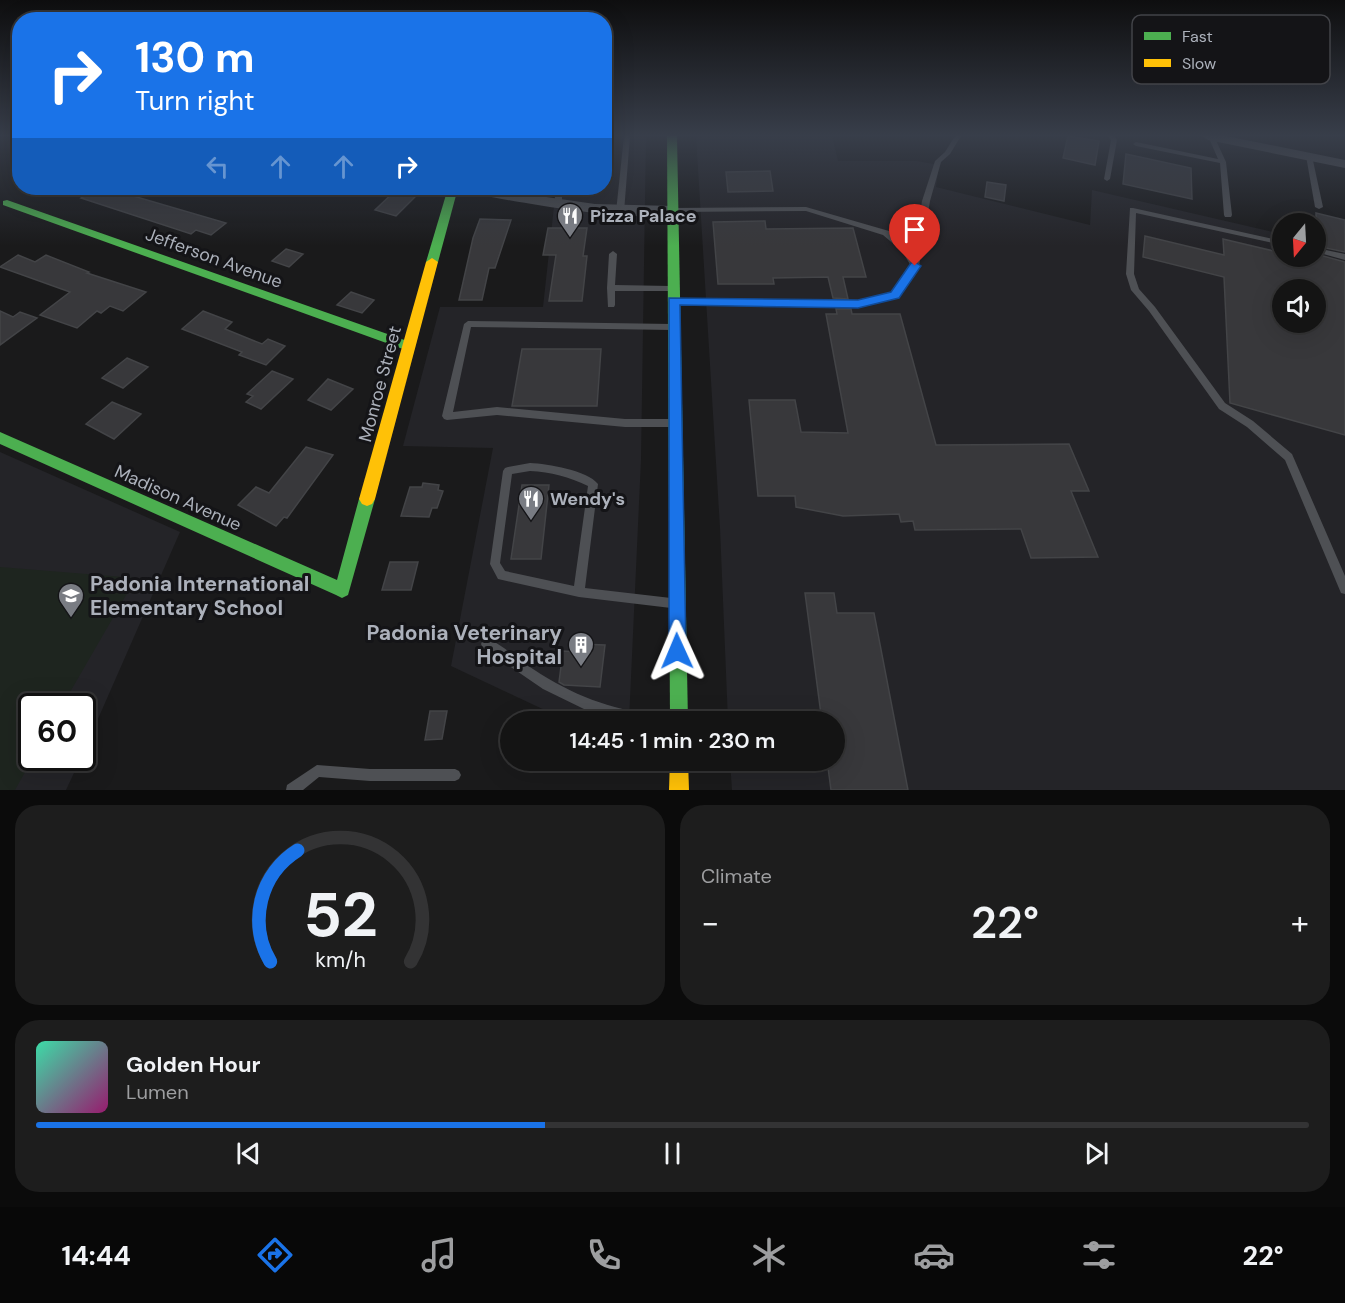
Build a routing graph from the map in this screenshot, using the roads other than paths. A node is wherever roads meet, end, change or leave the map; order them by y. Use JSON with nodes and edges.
{"nodes":[{"id":1,"x":624,"y":173,"type":"edge"},
{"id":2,"x":672,"y":173,"type":"edge"},
{"id":3,"x":934,"y":173,"type":"edge"},
{"id":4,"x":1108,"y":173,"type":"edge"},
{"id":5,"x":1224,"y":173,"type":"edge"},
{"id":6,"x":1312,"y":173,"type":"edge"},
{"id":7,"x":1107,"y":179,"type":"dead end"},
{"id":8,"x":451,"y":195,"type":"edge"},
{"id":9,"x":504,"y":195,"type":"edge"},
{"id":10,"x":559,"y":195,"type":"edge"},
{"id":11,"x":8,"y":203,"type":"dead end"},
{"id":12,"x":558,"y":205,"type":"junction"},
{"id":13,"x":1319,"y":207,"type":"dead end"},
{"id":14,"x":673,"y":210,"type":"junction"},
{"id":15,"x":620,"y":212,"type":"junction"},
{"id":16,"x":1228,"y":215,"type":"dead end"},
{"id":17,"x":1272,"y":241,"type":"edge"},
{"id":18,"x":1326,"y":252,"type":"edge"},
{"id":19,"x":613,"y":254,"type":"dead end"},
{"id":20,"x":1345,"y":257,"type":"edge"},
{"id":21,"x":915,"y":266,"type":"junction"},
{"id":22,"x":611,"y":288,"type":"junction"},
{"id":23,"x":674,"y":295,"type":"junction"},
{"id":24,"x":611,"y":305,"type":"dead end"},
{"id":25,"x":674,"y":327,"type":"junction"},
{"id":26,"x":408,"y":346,"type":"junction"},
{"id":27,"x":675,"y":423,"type":"junction"},
{"id":28,"x":0,"y":438,"type":"edge"},
{"id":29,"x":342,"y":590,"type":"joint"},
{"id":30,"x":1345,"y":590,"type":"edge"},
{"id":31,"x":579,"y":592,"type":"junction"},
{"id":32,"x":677,"y":603,"type":"junction"},
{"id":33,"x":487,"y":644,"type":"dead end"},
{"id":34,"x":602,"y":711,"type":"edge"},
{"id":35,"x":679,"y":711,"type":"edge"},
{"id":36,"x":679,"y":771,"type":"edge"},
{"id":37,"x":455,"y":775,"type":"dead end"},
{"id":38,"x":292,"y":790,"type":"edge"},
{"id":39,"x":680,"y":790,"type":"edge"}],
"edges":[{"from":1,"to":15,"type":"lane"},
{"from":2,"to":14,"type":"street"},
{"from":3,"to":21,"type":"lane"},
{"from":4,"to":7,"type":"lane"},
{"from":5,"to":16,"type":"lane"},
{"from":6,"to":13,"type":"lane"},
{"from":8,"to":26,"type":"street","name":"Monroe Street"},
{"from":9,"to":12,"type":"street"},
{"from":10,"to":12,"type":"lane"},
{"from":11,"to":26,"type":"street","name":"Jefferson Avenue"},
{"from":12,"to":15,"type":"street"},
{"from":14,"to":15,"type":"street"},
{"from":14,"to":21,"type":"lane"},
{"from":14,"to":23,"type":"street"},
{"from":17,"to":30,"type":"lane"},
{"from":18,"to":20,"type":"lane"},
{"from":19,"to":22,"type":"lane"},
{"from":21,"to":23,"type":"lane"},
{"from":22,"to":23,"type":"lane"},
{"from":22,"to":24,"type":"lane"},
{"from":23,"to":25,"type":"street"},
{"from":25,"to":27,"type":"street"},
{"from":25,"to":27,"type":"lane"},
{"from":26,"to":29,"type":"street","name":"Monroe Street"},
{"from":27,"to":32,"type":"street"},
{"from":28,"to":29,"type":"street","name":"Madison Avenue"},
{"from":31,"to":31,"type":"lane"},
{"from":31,"to":32,"type":"lane"},
{"from":32,"to":35,"type":"street"},
{"from":33,"to":34,"type":"lane"},
{"from":36,"to":39,"type":"street"},
{"from":37,"to":38,"type":"lane"}]}
